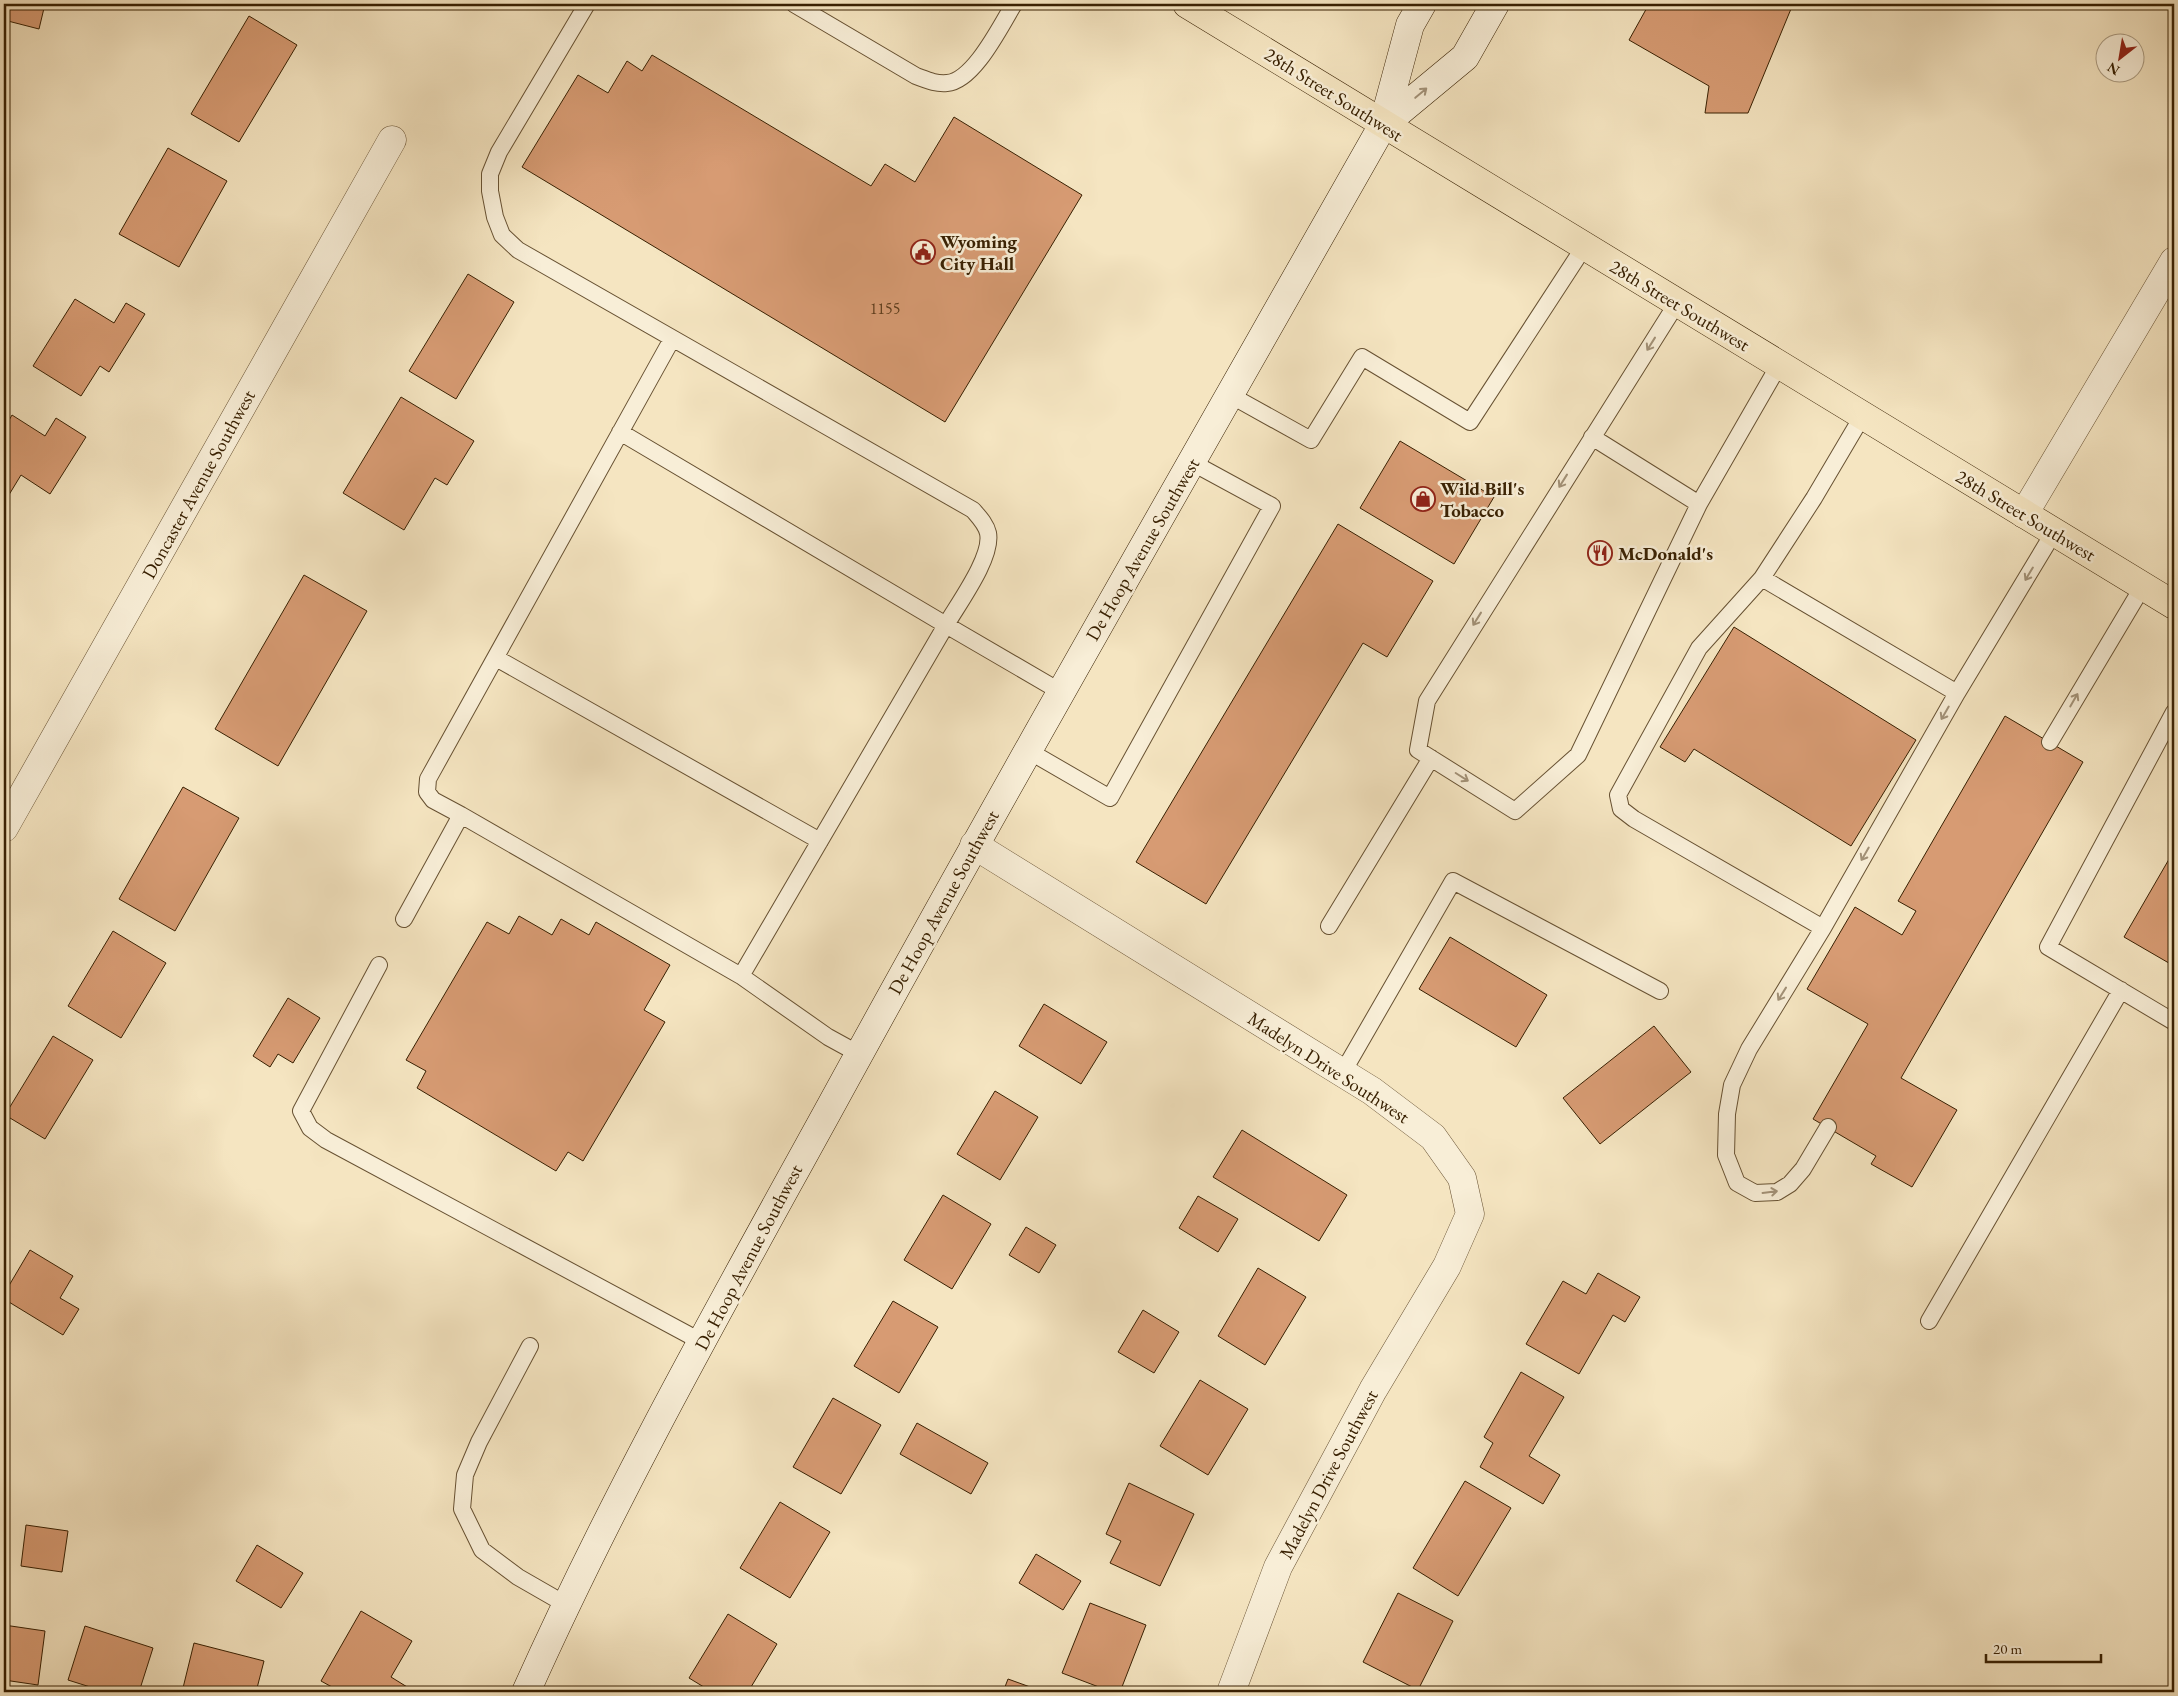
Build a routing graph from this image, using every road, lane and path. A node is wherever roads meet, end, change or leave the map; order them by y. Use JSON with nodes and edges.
{"nodes":[{"id":1,"x":587,"y":4,"type":"edge"},
{"id":2,"x":794,"y":4,"type":"edge"},
{"id":3,"x":1014,"y":4,"type":"edge"},
{"id":4,"x":1187,"y":4,"type":"edge"},
{"id":5,"x":1422,"y":4,"type":"edge"},
{"id":6,"x":1495,"y":4,"type":"edge"},
{"id":7,"x":1383,"y":125,"type":"junction"},
{"id":8,"x":392,"y":140,"type":"dead end"},
{"id":9,"x":1584,"y":247,"type":"junction"},
{"id":10,"x":2174,"y":261,"type":"edge"},
{"id":11,"x":1677,"y":303,"type":"junction"},
{"id":12,"x":672,"y":339,"type":"junction"},
{"id":13,"x":1779,"y":365,"type":"junction"},
{"id":14,"x":1230,"y":395,"type":"junction"},
{"id":15,"x":1864,"y":415,"type":"junction"},
{"id":16,"x":620,"y":432,"type":"junction"},
{"id":17,"x":1592,"y":437,"type":"junction"},
{"id":18,"x":1191,"y":462,"type":"junction"},
{"id":19,"x":1699,"y":504,"type":"junction"},
{"id":20,"x":2024,"y":514,"type":"junction"},
{"id":21,"x":2054,"y":532,"type":"junction"},
{"id":22,"x":1762,"y":578,"type":"junction"},
{"id":23,"x":2143,"y":586,"type":"junction"},
{"id":24,"x":2174,"y":606,"type":"edge"},
{"id":25,"x":946,"y":625,"type":"junction"},
{"id":26,"x":496,"y":658,"type":"junction"},
{"id":27,"x":1061,"y":692,"type":"junction"},
{"id":28,"x":1957,"y":693,"type":"junction"},
{"id":29,"x":2174,"y":712,"type":"edge"},
{"id":30,"x":2050,"y":742,"type":"dead end"},
{"id":31,"x":1027,"y":750,"type":"junction"},
{"id":32,"x":1431,"y":758,"type":"junction"},
{"id":33,"x":461,"y":815,"type":"junction"},
{"id":34,"x":4,"y":828,"type":"edge"},
{"id":35,"x":820,"y":841,"type":"junction"},
{"id":36,"x":974,"y":844,"type":"junction"},
{"id":37,"x":404,"y":919,"type":"dead end"},
{"id":38,"x":1329,"y":926,"type":"dead end"},
{"id":39,"x":1823,"y":928,"type":"junction"},
{"id":40,"x":379,"y":965,"type":"dead end"},
{"id":41,"x":741,"y":976,"type":"junction"},
{"id":42,"x":2122,"y":990,"type":"junction"},
{"id":43,"x":1660,"y":991,"type":"dead end"},
{"id":44,"x":2174,"y":1022,"type":"edge"},
{"id":45,"x":859,"y":1054,"type":"junction"},
{"id":46,"x":1342,"y":1072,"type":"junction"},
{"id":47,"x":1828,"y":1127,"type":"dead end"},
{"id":48,"x":1930,"y":1321,"type":"dead end"},
{"id":49,"x":702,"y":1342,"type":"junction"},
{"id":50,"x":530,"y":1346,"type":"dead end"},
{"id":51,"x":565,"y":1604,"type":"junction"},
{"id":52,"x":526,"y":1692,"type":"edge"},
{"id":53,"x":1231,"y":1692,"type":"edge"}],
"edges":[{"from":1,"to":12,"type":"lane"},
{"from":2,"to":3,"type":"lane"},
{"from":4,"to":7,"type":"main road","name":"28th Street Southwest"},
{"from":5,"to":7,"type":"street"},
{"from":7,"to":6,"type":"street","one_way":true},
{"from":7,"to":9,"type":"main road","name":"28th Street Southwest"},
{"from":7,"to":14,"type":"street","name":"De Hoop Avenue Southwest"},
{"from":8,"to":34,"type":"street","name":"Doncaster Avenue Southwest"},
{"from":9,"to":11,"type":"main road","name":"28th Street Southwest"},
{"from":9,"to":14,"type":"lane"},
{"from":10,"to":20,"type":"street"},
{"from":11,"to":13,"type":"main road","name":"28th Street Southwest"},
{"from":11,"to":17,"type":"lane","one_way":true},
{"from":12,"to":16,"type":"lane"},
{"from":12,"to":25,"type":"lane"},
{"from":13,"to":15,"type":"main road","name":"28th Street Southwest"},
{"from":13,"to":19,"type":"lane"},
{"from":14,"to":18,"type":"street","name":"De Hoop Avenue Southwest"},
{"from":15,"to":20,"type":"main road","name":"28th Street Southwest"},
{"from":15,"to":22,"type":"lane"},
{"from":16,"to":25,"type":"lane"},
{"from":16,"to":26,"type":"lane"},
{"from":17,"to":19,"type":"lane"},
{"from":17,"to":32,"type":"lane","one_way":true},
{"from":18,"to":27,"type":"street","name":"De Hoop Avenue Southwest"},
{"from":18,"to":31,"type":"lane"},
{"from":32,"to":19,"type":"lane","one_way":true},
{"from":20,"to":21,"type":"main road","name":"28th Street Southwest"},
{"from":21,"to":23,"type":"main road","name":"28th Street Southwest"},
{"from":21,"to":28,"type":"lane","one_way":true},
{"from":22,"to":28,"type":"lane"},
{"from":22,"to":39,"type":"lane"},
{"from":23,"to":24,"type":"main road","name":"28th Street Southwest"},
{"from":30,"to":23,"type":"lane","one_way":true},
{"from":25,"to":27,"type":"lane"},
{"from":25,"to":35,"type":"lane"},
{"from":26,"to":33,"type":"lane"},
{"from":26,"to":35,"type":"lane"},
{"from":27,"to":31,"type":"street","name":"De Hoop Avenue Southwest"},
{"from":28,"to":39,"type":"lane","one_way":true},
{"from":29,"to":42,"type":"lane"},
{"from":31,"to":36,"type":"street","name":"De Hoop Avenue Southwest"},
{"from":32,"to":38,"type":"lane"},
{"from":33,"to":37,"type":"lane"},
{"from":33,"to":41,"type":"lane"},
{"from":35,"to":41,"type":"lane"},
{"from":36,"to":45,"type":"street","name":"De Hoop Avenue Southwest"},
{"from":36,"to":46,"type":"street","name":"Madelyn Drive Southwest"},
{"from":39,"to":47,"type":"lane","one_way":true},
{"from":40,"to":49,"type":"lane"},
{"from":41,"to":45,"type":"lane"},
{"from":42,"to":44,"type":"lane"},
{"from":42,"to":48,"type":"lane"},
{"from":43,"to":46,"type":"lane"},
{"from":45,"to":49,"type":"street","name":"De Hoop Avenue Southwest"},
{"from":46,"to":53,"type":"street","name":"Madelyn Drive Southwest"},
{"from":49,"to":51,"type":"street","name":"De Hoop Avenue Southwest"},
{"from":50,"to":51,"type":"lane"},
{"from":51,"to":52,"type":"street","name":"De Hoop Avenue Southwest"}]}
